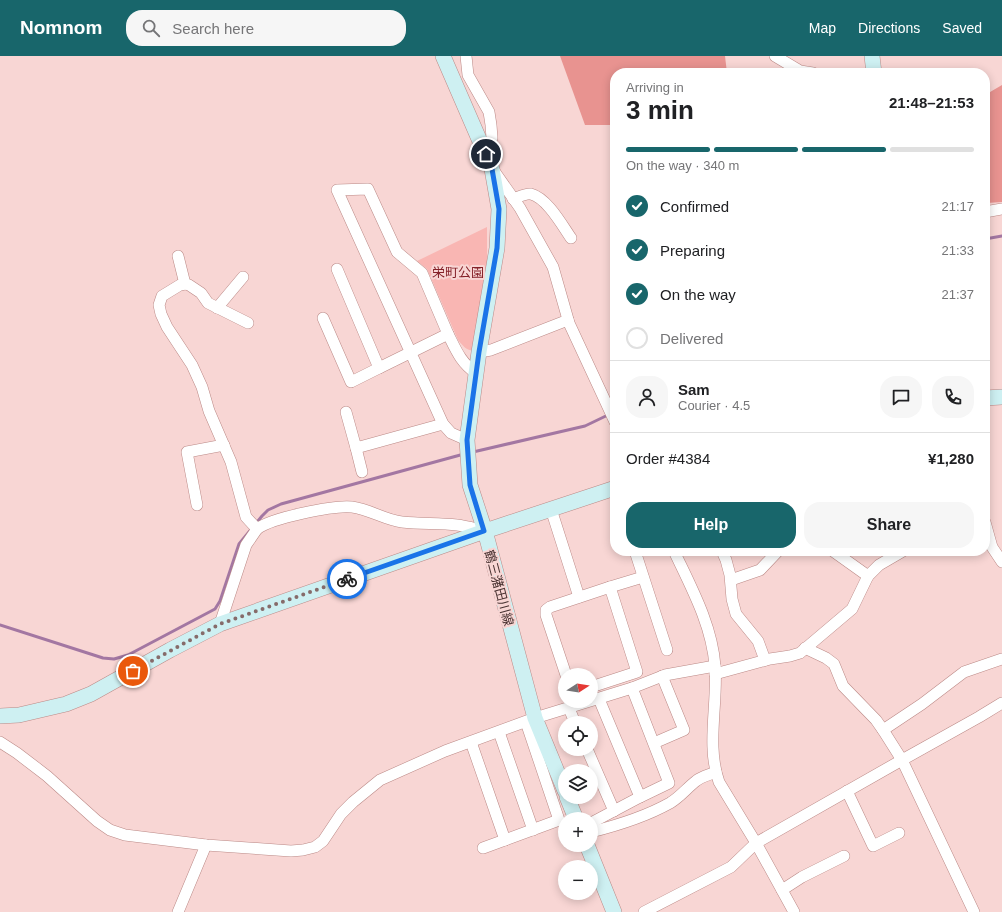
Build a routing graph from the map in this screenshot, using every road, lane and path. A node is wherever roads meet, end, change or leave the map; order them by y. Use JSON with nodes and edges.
{"nodes":[{"id":1,"x":443,"y":56,"type":"edge"},
{"id":2,"x":466,"y":56,"type":"edge"},
{"id":3,"x":775,"y":56,"type":"edge"},
{"id":4,"x":872,"y":56,"type":"edge"},
{"id":5,"x":795,"y":68,"type":"edge"},
{"id":6,"x":873,"y":68,"type":"edge"},
{"id":7,"x":486,"y":154,"type":"junction"},
{"id":8,"x":492,"y":169,"type":"junction"},
{"id":9,"x":513,"y":198,"type":"junction"},
{"id":10,"x":1002,"y":209,"type":"edge"},
{"id":11,"x":990,"y":211,"type":"edge"},
{"id":12,"x":571,"y":238,"type":"dead end"},
{"id":13,"x":178,"y":256,"type":"dead end"},
{"id":14,"x":337,"y":269,"type":"dead end"},
{"id":15,"x":243,"y":277,"type":"dead end"},
{"id":16,"x":185,"y":284,"type":"junction"},
{"id":17,"x":217,"y":308,"type":"junction"},
{"id":18,"x":323,"y":318,"type":"dead end"},
{"id":19,"x":568,"y":320,"type":"junction"},
{"id":20,"x":248,"y":323,"type":"dead end"},
{"id":21,"x":448,"y":334,"type":"junction"},
{"id":22,"x":479,"y":352,"type":"junction"},
{"id":23,"x":410,"y":353,"type":"junction"},
{"id":24,"x":379,"y":368,"type":"junction"},
{"id":25,"x":476,"y":373,"type":"junction"},
{"id":26,"x":1002,"y":397,"type":"edge"},
{"id":27,"x":990,"y":398,"type":"edge"},
{"id":28,"x":610,"y":411,"type":"edge"},
{"id":29,"x":346,"y":412,"type":"dead end"},
{"id":30,"x":443,"y":424,"type":"junction"},
{"id":31,"x":467,"y":440,"type":"junction"},
{"id":32,"x":224,"y":445,"type":"junction"},
{"id":33,"x":356,"y":448,"type":"junction"},
{"id":34,"x":362,"y":472,"type":"dead end"},
{"id":35,"x":610,"y":490,"type":"edge"},
{"id":36,"x":197,"y":505,"type":"dead end"},
{"id":37,"x":551,"y":509,"type":"junction"},
{"id":38,"x":257,"y":529,"type":"junction"},
{"id":39,"x":484,"y":531,"type":"junction"},
{"id":40,"x":990,"y":540,"type":"edge"},
{"id":41,"x":637,"y":556,"type":"edge"},
{"id":42,"x":676,"y":556,"type":"edge"},
{"id":43,"x":724,"y":556,"type":"edge"},
{"id":44,"x":773,"y":556,"type":"edge"},
{"id":45,"x":840,"y":556,"type":"edge"},
{"id":46,"x":895,"y":556,"type":"edge"},
{"id":47,"x":1002,"y":562,"type":"edge"},
{"id":48,"x":868,"y":576,"type":"junction"},
{"id":49,"x":643,"y":577,"type":"junction"},
{"id":50,"x":731,"y":580,"type":"junction"},
{"id":51,"x":610,"y":588,"type":"junction"},
{"id":52,"x":579,"y":597,"type":"junction"},
{"id":53,"x":220,"y":624,"type":"junction"},
{"id":54,"x":805,"y":648,"type":"junction"},
{"id":55,"x":667,"y":650,"type":"dead end"},
{"id":56,"x":1002,"y":659,"type":"edge"},
{"id":57,"x":766,"y":660,"type":"junction"},
{"id":58,"x":564,"y":668,"type":"edge"},
{"id":59,"x":715,"y":670,"type":"junction"},
{"id":60,"x":662,"y":676,"type":"junction"},
{"id":61,"x":598,"y":685,"type":"edge"},
{"id":62,"x":632,"y":688,"type":"junction"},
{"id":63,"x":599,"y":699,"type":"joint"},
{"id":64,"x":1002,"y":703,"type":"edge"},
{"id":65,"x":569,"y":708,"type":"joint"},
{"id":66,"x":0,"y":716,"type":"edge"},
{"id":67,"x":572,"y":716,"type":"edge"},
{"id":68,"x":530,"y":720,"type":"junction"},
{"id":69,"x":883,"y":730,"type":"junction"},
{"id":70,"x":499,"y":732,"type":"junction"},
{"id":71,"x":0,"y":742,"type":"edge"},
{"id":72,"x":471,"y":742,"type":"junction"},
{"id":73,"x":654,"y":744,"type":"junction"},
{"id":74,"x":590,"y":756,"type":"edge"},
{"id":75,"x":902,"y":760,"type":"junction"},
{"id":76,"x":716,"y":772,"type":"junction"},
{"id":77,"x":558,"y":777,"type":"edge"},
{"id":78,"x":847,"y":791,"type":"junction"},
{"id":79,"x":640,"y":798,"type":"junction"},
{"id":80,"x":614,"y":811,"type":"junction"},
{"id":81,"x":598,"y":819,"type":"edge"},
{"id":82,"x":533,"y":830,"type":"junction"},
{"id":83,"x":598,"y":830,"type":"edge"},
{"id":84,"x":899,"y":833,"type":"dead end"},
{"id":85,"x":505,"y":840,"type":"junction"},
{"id":86,"x":756,"y":843,"type":"junction"},
{"id":87,"x":206,"y":845,"type":"junction"},
{"id":88,"x":483,"y":848,"type":"dead end"},
{"id":89,"x":590,"y":852,"type":"edge"},
{"id":90,"x":844,"y":856,"type":"dead end"},
{"id":91,"x":782,"y":890,"type":"junction"},
{"id":92,"x":178,"y":912,"type":"edge"},
{"id":93,"x":614,"y":912,"type":"edge"},
{"id":94,"x":644,"y":912,"type":"edge"},
{"id":95,"x":794,"y":912,"type":"edge"},
{"id":96,"x":974,"y":912,"type":"edge"}],
"edges":[{"from":1,"to":7,"type":"main road","name":"鶴三潴田川線"},
{"from":2,"to":7,"type":"street"},
{"from":3,"to":5,"type":"street"},
{"from":4,"to":6,"type":"main road"},
{"from":7,"to":8,"type":"main road","name":"鶴三潴田川線"},
{"from":8,"to":9,"type":"street"},
{"from":8,"to":22,"type":"main road","name":"鶴三潴田川線"},
{"from":9,"to":12,"type":"street"},
{"from":9,"to":19,"type":"street"},
{"from":10,"to":11,"type":"street"},
{"from":13,"to":16,"type":"street"},
{"from":14,"to":24,"type":"street"},
{"from":15,"to":17,"type":"street"},
{"from":16,"to":17,"type":"street"},
{"from":16,"to":32,"type":"street"},
{"from":17,"to":20,"type":"street"},
{"from":18,"to":24,"type":"street"},
{"from":19,"to":22,"type":"street"},
{"from":19,"to":28,"type":"street"},
{"from":21,"to":23,"type":"street"},
{"from":21,"to":23,"type":"street"},
{"from":21,"to":25,"type":"street"},
{"from":22,"to":25,"type":"main road","name":"鶴三潴田川線"},
{"from":23,"to":24,"type":"street"},
{"from":23,"to":30,"type":"street"},
{"from":25,"to":31,"type":"main road","name":"鶴三潴田川線"},
{"from":26,"to":27,"type":"main road"},
{"from":29,"to":33,"type":"street"},
{"from":30,"to":31,"type":"street"},
{"from":30,"to":33,"type":"street"},
{"from":31,"to":39,"type":"main road","name":"鶴三潴田川線"},
{"from":32,"to":36,"type":"street"},
{"from":32,"to":38,"type":"street"},
{"from":33,"to":34,"type":"street"},
{"from":35,"to":37,"type":"main road"},
{"from":37,"to":39,"type":"main road"},
{"from":37,"to":52,"type":"street"},
{"from":38,"to":39,"type":"street"},
{"from":38,"to":53,"type":"street"},
{"from":39,"to":53,"type":"main road"},
{"from":39,"to":68,"type":"main road","name":"鶴三潴田川線"},
{"from":40,"to":47,"type":"street"},
{"from":41,"to":49,"type":"street"},
{"from":42,"to":59,"type":"street"},
{"from":43,"to":50,"type":"street"},
{"from":44,"to":50,"type":"street"},
{"from":45,"to":48,"type":"street"},
{"from":46,"to":48,"type":"street"},
{"from":48,"to":54,"type":"street"},
{"from":49,"to":51,"type":"street"},
{"from":49,"to":55,"type":"street"},
{"from":50,"to":57,"type":"street"},
{"from":51,"to":52,"type":"street"},
{"from":51,"to":61,"type":"street"},
{"from":52,"to":58,"type":"street"},
{"from":53,"to":66,"type":"main road"},
{"from":54,"to":57,"type":"street"},
{"from":54,"to":69,"type":"street"},
{"from":56,"to":69,"type":"street"},
{"from":57,"to":59,"type":"street"},
{"from":59,"to":60,"type":"street"},
{"from":59,"to":76,"type":"street"},
{"from":60,"to":62,"type":"street"},
{"from":60,"to":73,"type":"street"},
{"from":62,"to":63,"type":"street"},
{"from":62,"to":73,"type":"street"},
{"from":63,"to":79,"type":"street"},
{"from":64,"to":75,"type":"street"},
{"from":65,"to":67,"type":"street"},
{"from":65,"to":68,"type":"street"},
{"from":68,"to":70,"type":"street"},
{"from":68,"to":77,"type":"main road","name":"鶴三潴田川線"},
{"from":68,"to":82,"type":"street"},
{"from":69,"to":75,"type":"street"},
{"from":70,"to":72,"type":"street"},
{"from":70,"to":82,"type":"street"},
{"from":71,"to":87,"type":"street"},
{"from":72,"to":85,"type":"street"},
{"from":72,"to":87,"type":"street"},
{"from":73,"to":79,"type":"street"},
{"from":74,"to":80,"type":"street"},
{"from":75,"to":78,"type":"street"},
{"from":75,"to":96,"type":"street"},
{"from":76,"to":83,"type":"street"},
{"from":76,"to":86,"type":"street"},
{"from":78,"to":84,"type":"street"},
{"from":78,"to":86,"type":"street"},
{"from":79,"to":80,"type":"street"},
{"from":80,"to":81,"type":"street"},
{"from":82,"to":85,"type":"street"},
{"from":85,"to":88,"type":"street"},
{"from":86,"to":91,"type":"street"},
{"from":86,"to":94,"type":"street"},
{"from":87,"to":92,"type":"street"},
{"from":89,"to":93,"type":"main road"},
{"from":90,"to":91,"type":"street"},
{"from":91,"to":95,"type":"street"}]}
